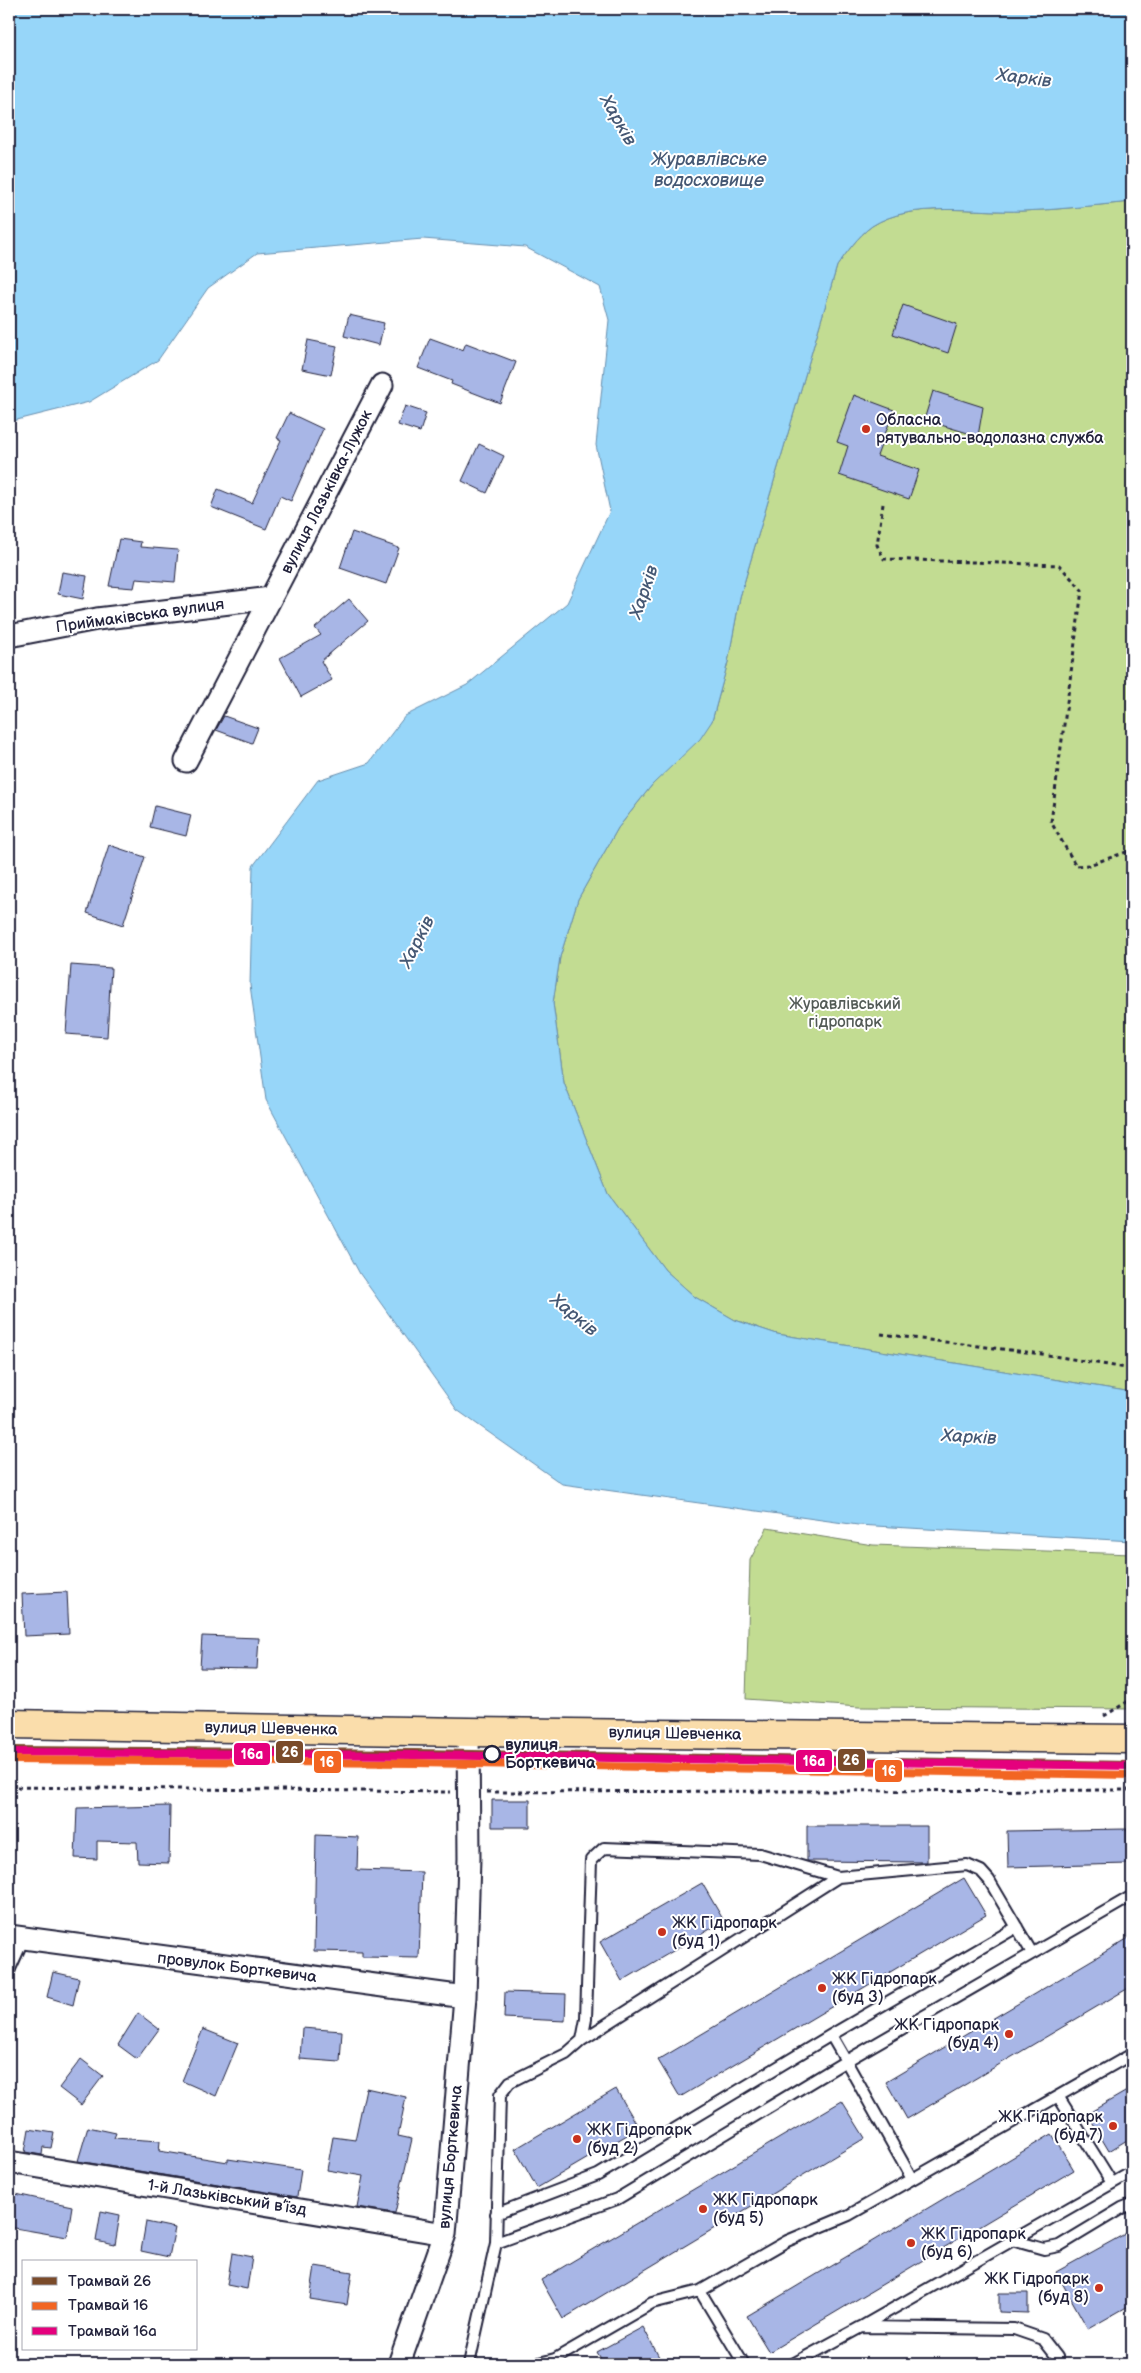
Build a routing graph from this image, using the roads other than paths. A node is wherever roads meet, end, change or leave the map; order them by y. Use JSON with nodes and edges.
{"nodes":[{"id":1,"x":382,"y":385,"type":"dead end"},
{"id":2,"x":271,"y":598,"type":"junction"},
{"id":3,"x":9,"y":636,"type":"edge"},
{"id":4,"x":186,"y":761,"type":"dead end"},
{"id":5,"x":9,"y":1724,"type":"edge"},
{"id":6,"x":468,"y":1732,"type":"junction"},
{"id":7,"x":1132,"y":1739,"type":"edge"},
{"id":8,"x":838,"y":1877,"type":"junction"},
{"id":9,"x":1132,"y":1896,"type":"edge"},
{"id":10,"x":1017,"y":1927,"type":"junction"},
{"id":11,"x":16,"y":1938,"type":"edge"},
{"id":12,"x":1032,"y":1953,"type":"junction"},
{"id":13,"x":9,"y":1971,"type":"edge"},
{"id":14,"x":465,"y":1998,"type":"junction"},
{"id":15,"x":831,"y":2035,"type":"junction"},
{"id":16,"x":582,"y":2040,"type":"junction"},
{"id":17,"x":1132,"y":2054,"type":"edge"},
{"id":18,"x":846,"y":2062,"type":"junction"},
{"id":19,"x":1058,"y":2096,"type":"junction"},
{"id":20,"x":9,"y":2162,"type":"edge"},
{"id":21,"x":1132,"y":2172,"type":"edge"},
{"id":22,"x":912,"y":2179,"type":"junction"},
{"id":23,"x":1112,"y":2183,"type":"junction"},
{"id":24,"x":1132,"y":2204,"type":"edge"},
{"id":25,"x":496,"y":2214,"type":"junction"},
{"id":26,"x":445,"y":2234,"type":"junction"},
{"id":27,"x":1012,"y":2240,"type":"junction"},
{"id":28,"x":496,"y":2243,"type":"junction"},
{"id":29,"x":700,"y":2291,"type":"junction"},
{"id":30,"x":861,"y":2327,"type":"junction"},
{"id":31,"x":400,"y":2364,"type":"edge"},
{"id":32,"x":469,"y":2364,"type":"edge"},
{"id":33,"x":535,"y":2364,"type":"edge"},
{"id":34,"x":744,"y":2364,"type":"edge"},
{"id":35,"x":794,"y":2364,"type":"edge"},
{"id":36,"x":1053,"y":2364,"type":"edge"}],
"edges":[{"from":1,"to":2,"type":"street","name":"вулиця Лазьківка-Лужок"},
{"from":2,"to":3,"type":"street","name":"Приймаківська вулиця"},
{"from":2,"to":4,"type":"street","name":"вулиця Лазьківка-Лужок"},
{"from":5,"to":6,"type":"main road","name":"вулиця Шевченка"},
{"from":6,"to":7,"type":"main road","name":"вулиця Шевченка"},
{"from":6,"to":14,"type":"street","name":"вулиця Борткевича"},
{"from":8,"to":10,"type":"lane"},
{"from":8,"to":16,"type":"lane"},
{"from":8,"to":16,"type":"lane"},
{"from":9,"to":12,"type":"lane"},
{"from":10,"to":12,"type":"lane"},
{"from":10,"to":15,"type":"lane"},
{"from":11,"to":13,"type":"lane"},
{"from":11,"to":14,"type":"street","name":"провулок Борткевича"},
{"from":12,"to":18,"type":"lane"},
{"from":14,"to":26,"type":"street","name":"вулиця Борткевича"},
{"from":15,"to":18,"type":"lane"},
{"from":15,"to":25,"type":"lane"},
{"from":16,"to":25,"type":"lane"},
{"from":17,"to":19,"type":"lane"},
{"from":18,"to":22,"type":"lane"},
{"from":18,"to":28,"type":"lane"},
{"from":19,"to":22,"type":"lane"},
{"from":19,"to":23,"type":"lane"},
{"from":20,"to":26,"type":"street","name":"1-й Лазьківський в’їзд"},
{"from":21,"to":23,"type":"lane"},
{"from":22,"to":29,"type":"lane"},
{"from":23,"to":27,"type":"lane"},
{"from":24,"to":27,"type":"lane"},
{"from":25,"to":28,"type":"lane"},
{"from":26,"to":31,"type":"street","name":"вулиця Борткевича"},
{"from":27,"to":30,"type":"lane"},
{"from":28,"to":32,"type":"lane"},
{"from":29,"to":33,"type":"lane"},
{"from":29,"to":34,"type":"lane"},
{"from":30,"to":35,"type":"lane"},
{"from":30,"to":36,"type":"lane"}]}
